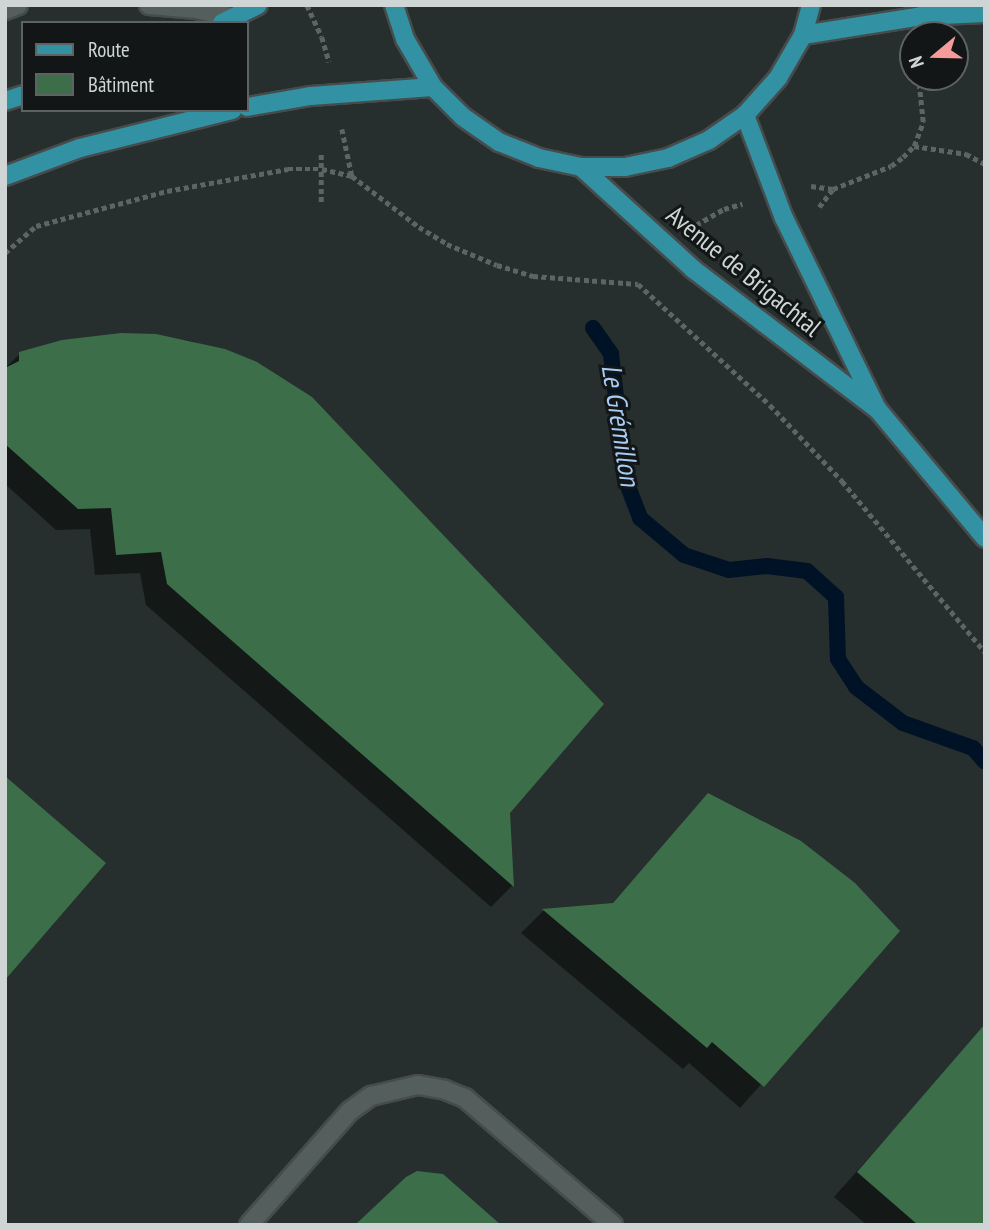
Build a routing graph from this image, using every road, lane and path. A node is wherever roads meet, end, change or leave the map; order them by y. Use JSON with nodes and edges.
{"nodes":[{"id":1,"x":18,"y":5,"type":"edge"},
{"id":2,"x":149,"y":5,"type":"edge"},
{"id":3,"x":258,"y":5,"type":"edge"},
{"id":4,"x":394,"y":5,"type":"edge"},
{"id":5,"x":811,"y":5,"type":"edge"},
{"id":6,"x":5,"y":10,"type":"edge"},
{"id":7,"x":985,"y":13,"type":"edge"},
{"id":8,"x":228,"y":20,"type":"edge"},
{"id":9,"x":803,"y":35,"type":"junction"},
{"id":10,"x":433,"y":87,"type":"junction"},
{"id":11,"x":920,"y":91,"type":"edge"},
{"id":12,"x":248,"y":107,"type":"edge"},
{"id":13,"x":224,"y":112,"type":"edge"},
{"id":14,"x":745,"y":115,"type":"junction"},
{"id":15,"x":914,"y":146,"type":"junction"},
{"id":16,"x":321,"y":152,"type":"dead end"},
{"id":17,"x":985,"y":164,"type":"edge"},
{"id":18,"x":581,"y":167,"type":"junction"},
{"id":19,"x":322,"y":169,"type":"junction"},
{"id":20,"x":5,"y":176,"type":"edge"},
{"id":21,"x":833,"y":189,"type":"junction"},
{"id":22,"x":775,"y":195,"type":"junction"},
{"id":23,"x":320,"y":202,"type":"dead end"},
{"id":24,"x":818,"y":208,"type":"dead end"},
{"id":25,"x":674,"y":251,"type":"junction"},
{"id":26,"x":5,"y":253,"type":"edge"},
{"id":27,"x":646,"y":288,"type":"junction"},
{"id":28,"x":878,"y":410,"type":"junction"},
{"id":29,"x":985,"y":538,"type":"edge"},
{"id":30,"x":985,"y":652,"type":"edge"},
{"id":31,"x":248,"y":1225,"type":"edge"},
{"id":32,"x":613,"y":1225,"type":"edge"}],
"edges":[{"from":1,"to":6,"type":"street"},
{"from":2,"to":8,"type":"street"},
{"from":3,"to":8,"type":"main road"},
{"from":4,"to":10,"type":"main road"},
{"from":5,"to":9,"type":"main road"},
{"from":7,"to":9,"type":"main road"},
{"from":9,"to":14,"type":"main road"},
{"from":10,"to":12,"type":"main road"},
{"from":10,"to":18,"type":"main road"},
{"from":11,"to":15,"type":"path"},
{"from":13,"to":20,"type":"main road"},
{"from":14,"to":18,"type":"main road"},
{"from":14,"to":22,"type":"main road","name":"Avenue de Brigachtal"},
{"from":15,"to":17,"type":"path"},
{"from":15,"to":21,"type":"path"},
{"from":16,"to":19,"type":"path"},
{"from":18,"to":25,"type":"main road","name":"Avenue de Brigachtal"},
{"from":19,"to":23,"type":"path"},
{"from":19,"to":26,"type":"path"},
{"from":19,"to":27,"type":"path"},
{"from":21,"to":22,"type":"path"},
{"from":21,"to":24,"type":"path"},
{"from":22,"to":25,"type":"path"},
{"from":22,"to":28,"type":"main road","name":"Avenue de Brigachtal"},
{"from":25,"to":27,"type":"path"},
{"from":25,"to":28,"type":"main road","name":"Avenue de Brigachtal"},
{"from":27,"to":30,"type":"path"},
{"from":28,"to":29,"type":"main road","name":"Avenue de Brigachtal"},
{"from":31,"to":32,"type":"street"}]}
